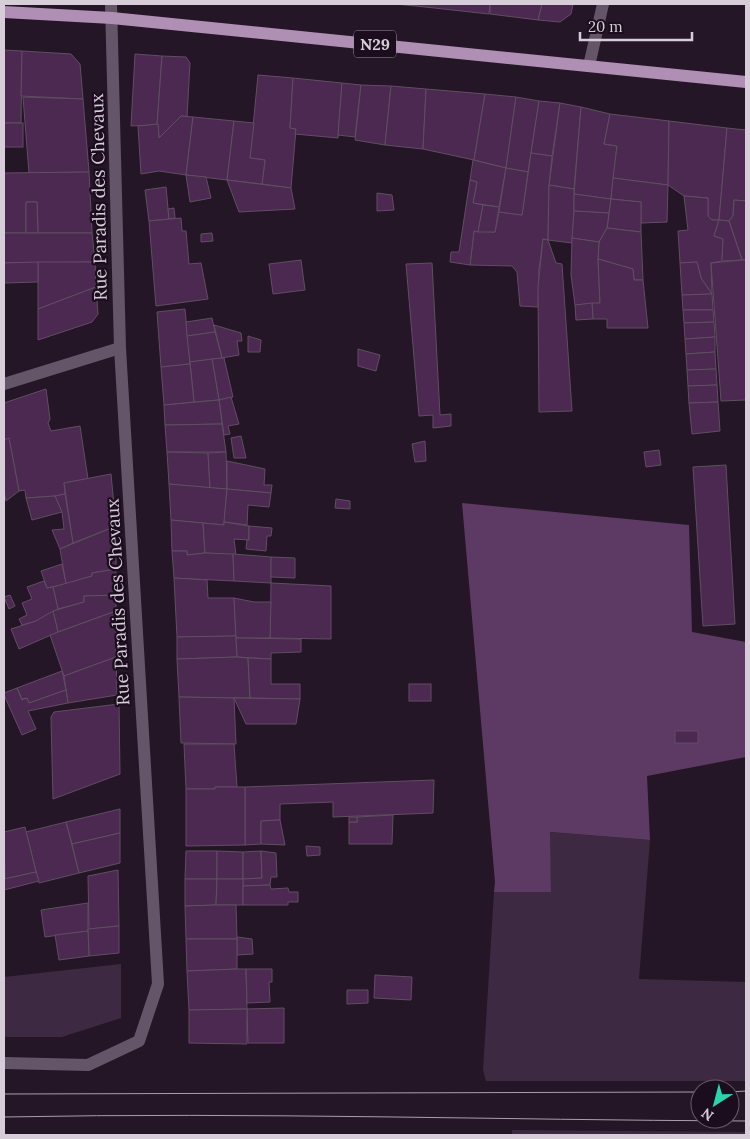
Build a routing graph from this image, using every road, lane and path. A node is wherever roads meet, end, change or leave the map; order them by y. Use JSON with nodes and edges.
{"nodes":[{"id":1,"x":111,"y":4,"type":"edge"},
{"id":2,"x":603,"y":4,"type":"edge"},
{"id":3,"x":4,"y":12,"type":"edge"},
{"id":4,"x":112,"y":18,"type":"junction"},
{"id":5,"x":589,"y":66,"type":"junction"},
{"id":6,"x":746,"y":82,"type":"edge"},
{"id":7,"x":120,"y":348,"type":"junction"},
{"id":8,"x":4,"y":384,"type":"edge"},
{"id":9,"x":4,"y":1062,"type":"edge"}],
"edges":[{"from":1,"to":4,"type":"street","name":"Rue Paradis des Chevaux"},
{"from":2,"to":5,"type":"street"},
{"from":3,"to":4,"type":"main road","number":"N29"},
{"from":4,"to":5,"type":"main road","number":"N29"},
{"from":4,"to":7,"type":"street","name":"Rue Paradis des Chevaux"},
{"from":5,"to":6,"type":"main road","number":"N29"},
{"from":7,"to":8,"type":"street"},
{"from":7,"to":9,"type":"street","name":"Rue Paradis des Chevaux"}]}
